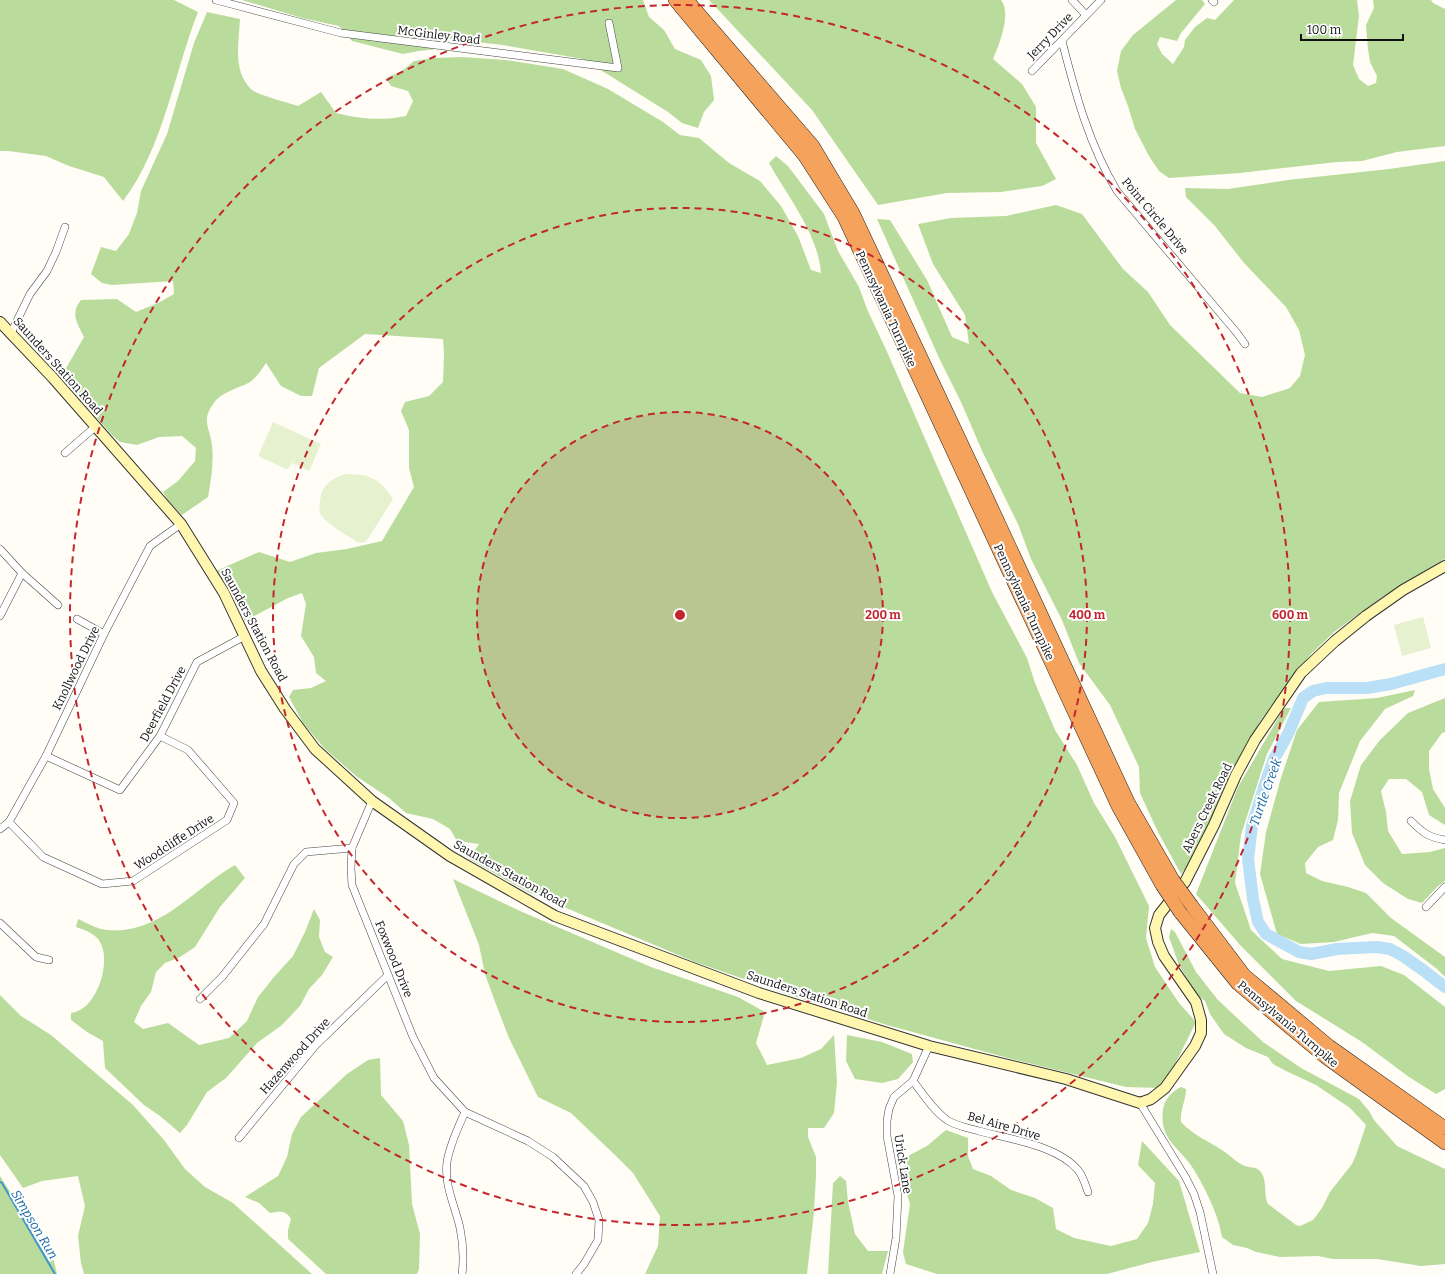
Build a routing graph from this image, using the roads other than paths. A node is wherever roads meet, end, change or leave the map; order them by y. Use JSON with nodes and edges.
{"nodes":[{"id":1,"x":216,"y":0,"type":"edge"},
{"id":2,"x":675,"y":0,"type":"edge"},
{"id":3,"x":687,"y":0,"type":"edge"},
{"id":4,"x":1072,"y":0,"type":"edge"},
{"id":5,"x":1101,"y":0,"type":"edge"},
{"id":6,"x":1086,"y":15,"type":"junction"},
{"id":7,"x":609,"y":23,"type":"dead end"},
{"id":8,"x":1062,"y":41,"type":"junction"},
{"id":9,"x":1032,"y":71,"type":"dead end"},
{"id":10,"x":65,"y":227,"type":"dead end"},
{"id":11,"x":0,"y":322,"type":"edge"},
{"id":12,"x":11,"y":333,"type":"junction"},
{"id":13,"x":1245,"y":344,"type":"dead end"},
{"id":14,"x":95,"y":427,"type":"junction"},
{"id":15,"x":65,"y":453,"type":"dead end"},
{"id":16,"x":180,"y":524,"type":"junction"},
{"id":17,"x":0,"y":549,"type":"edge"},
{"id":18,"x":1445,"y":566,"type":"edge"},
{"id":19,"x":22,"y":573,"type":"junction"},
{"id":20,"x":58,"y":605,"type":"dead end"},
{"id":21,"x":0,"y":616,"type":"edge"},
{"id":22,"x":77,"y":619,"type":"dead end"},
{"id":23,"x":104,"y":634,"type":"junction"},
{"id":24,"x":245,"y":636,"type":"junction"},
{"id":25,"x":160,"y":736,"type":"junction"},
{"id":26,"x":46,"y":756,"type":"junction"},
{"id":27,"x":372,"y":801,"type":"junction"},
{"id":28,"x":1411,"y":821,"type":"dead end"},
{"id":29,"x":9,"y":822,"type":"junction"},
{"id":30,"x":0,"y":829,"type":"edge"},
{"id":31,"x":1445,"y":840,"type":"edge"},
{"id":32,"x":352,"y":848,"type":"junction"},
{"id":33,"x":1167,"y":883,"type":"junction"},
{"id":34,"x":1445,"y":887,"type":"edge"},
{"id":35,"x":1426,"y":907,"type":"dead end"},
{"id":36,"x":1186,"y":909,"type":"junction"},
{"id":37,"x":0,"y":923,"type":"edge"},
{"id":38,"x":49,"y":960,"type":"dead end"},
{"id":39,"x":388,"y":975,"type":"junction"},
{"id":40,"x":200,"y":999,"type":"dead end"},
{"id":41,"x":929,"y":1046,"type":"junction"},
{"id":42,"x":913,"y":1081,"type":"junction"},
{"id":43,"x":1140,"y":1103,"type":"junction"},
{"id":44,"x":465,"y":1112,"type":"junction"},
{"id":45,"x":1445,"y":1128,"type":"edge"},
{"id":46,"x":239,"y":1138,"type":"dead end"},
{"id":47,"x":1445,"y":1143,"type":"edge"},
{"id":48,"x":1088,"y":1192,"type":"dead end"},
{"id":49,"x":462,"y":1274,"type":"edge"},
{"id":50,"x":576,"y":1274,"type":"edge"},
{"id":51,"x":890,"y":1274,"type":"edge"},
{"id":52,"x":1213,"y":1274,"type":"edge"}],
"edges":[{"from":1,"to":7,"type":"street","name":"McGinley Road"},
{"from":2,"to":33,"type":"highway","name":"Pennsylvania Turnpike"},
{"from":3,"to":33,"type":"highway","name":"Pennsylvania Turnpike"},
{"from":4,"to":6,"type":"street"},
{"from":5,"to":6,"type":"street","name":"Jerry Drive"},
{"from":6,"to":8,"type":"street","name":"Jerry Drive"},
{"from":8,"to":9,"type":"street","name":"Jerry Drive"},
{"from":8,"to":13,"type":"street","name":"Point Circle Drive"},
{"from":10,"to":12,"type":"street"},
{"from":11,"to":12,"type":"street","name":"Saunders Station Road"},
{"from":12,"to":14,"type":"street","name":"Saunders Station Road"},
{"from":14,"to":15,"type":"street"},
{"from":14,"to":16,"type":"street","name":"Saunders Station Road"},
{"from":16,"to":23,"type":"street","name":"Knollwood Drive"},
{"from":16,"to":24,"type":"street","name":"Saunders Station Road"},
{"from":17,"to":19,"type":"street"},
{"from":18,"to":43,"type":"street","name":"Abers Creek Road"},
{"from":19,"to":20,"type":"street"},
{"from":19,"to":21,"type":"street"},
{"from":22,"to":23,"type":"street"},
{"from":23,"to":26,"type":"street","name":"Knollwood Drive"},
{"from":24,"to":25,"type":"street","name":"Deerfield Drive"},
{"from":24,"to":27,"type":"street","name":"Saunders Station Road"},
{"from":25,"to":26,"type":"street","name":"Deerfield Drive"},
{"from":25,"to":29,"type":"street","name":"Woodcliffe Drive"},
{"from":26,"to":29,"type":"street","name":"Knollwood Drive"},
{"from":27,"to":32,"type":"street","name":"Foxwood Drive"},
{"from":27,"to":41,"type":"street","name":"Saunders Station Road"},
{"from":28,"to":31,"type":"street"},
{"from":29,"to":30,"type":"street","name":"Knollwood Drive"},
{"from":32,"to":39,"type":"street","name":"Foxwood Drive"},
{"from":32,"to":40,"type":"street"},
{"from":33,"to":36,"type":"highway","name":"Pennsylvania Turnpike","bridge":true},
{"from":34,"to":35,"type":"street"},
{"from":36,"to":45,"type":"highway","name":"Pennsylvania Turnpike"},
{"from":36,"to":47,"type":"highway","name":"Pennsylvania Turnpike"},
{"from":37,"to":38,"type":"street"},
{"from":39,"to":44,"type":"street","name":"Foxwood Drive"},
{"from":39,"to":46,"type":"street","name":"Hazenwood Drive"},
{"from":41,"to":42,"type":"street","name":"Urick Lane"},
{"from":41,"to":43,"type":"street","name":"Saunders Station Road"},
{"from":42,"to":48,"type":"street","name":"Bel Aire Drive"},
{"from":42,"to":51,"type":"street","name":"Urick Lane"},
{"from":43,"to":52,"type":"street"},
{"from":44,"to":49,"type":"street"},
{"from":44,"to":50,"type":"street","name":"Foxwood Drive"}]}
